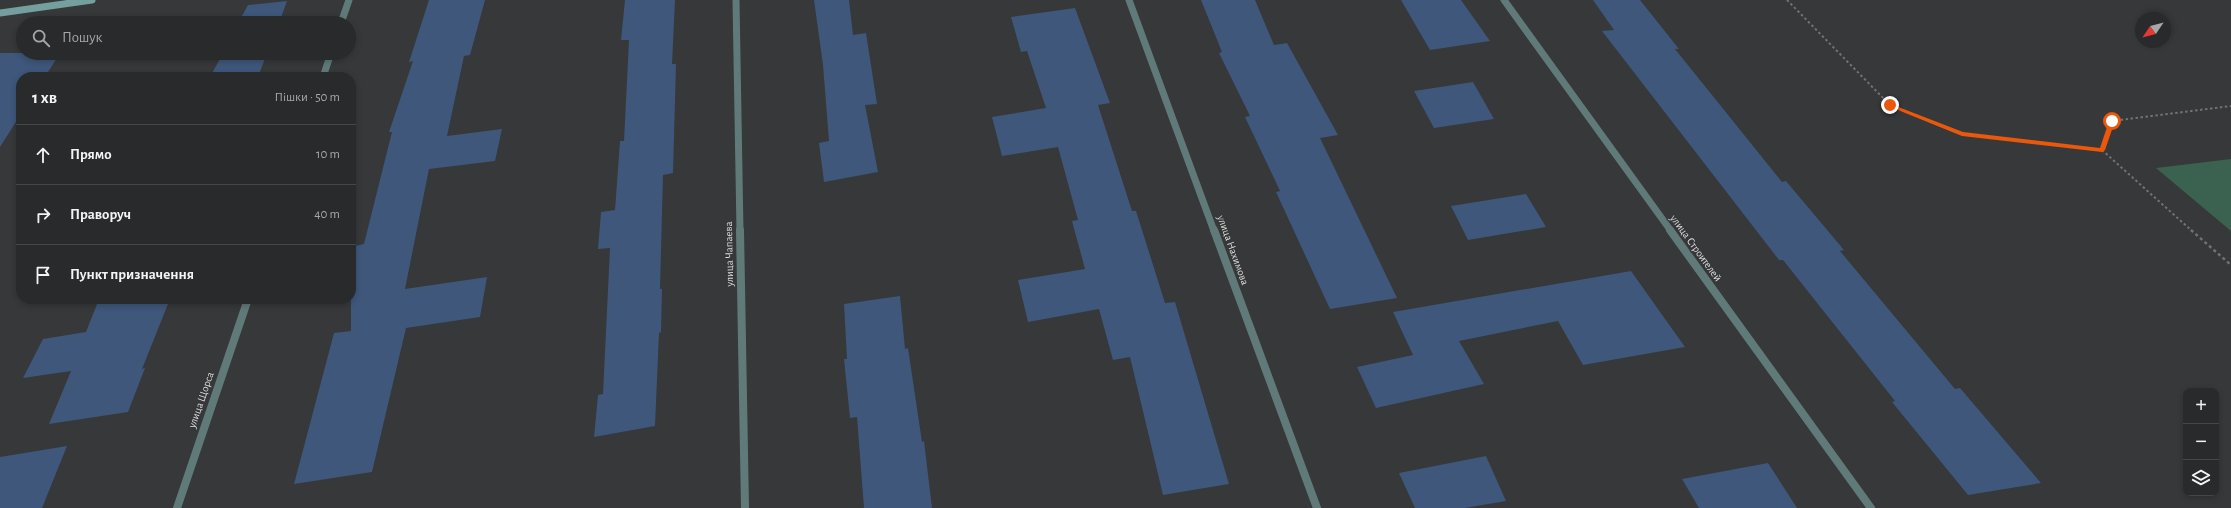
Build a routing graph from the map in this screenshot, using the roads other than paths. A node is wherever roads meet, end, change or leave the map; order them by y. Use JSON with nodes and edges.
{"nodes":[{"id":1,"x":92,"y":0,"type":"edge"},
{"id":2,"x":349,"y":0,"type":"edge"},
{"id":3,"x":736,"y":0,"type":"edge"},
{"id":4,"x":1129,"y":0,"type":"edge"},
{"id":5,"x":1504,"y":0,"type":"edge"},
{"id":6,"x":0,"y":13,"type":"edge"},
{"id":7,"x":343,"y":16,"type":"edge"},
{"id":8,"x":329,"y":60,"type":"edge"},
{"id":9,"x":325,"y":72,"type":"edge"},
{"id":10,"x":246,"y":304,"type":"edge"},
{"id":11,"x":177,"y":508,"type":"edge"},
{"id":12,"x":745,"y":508,"type":"edge"},
{"id":13,"x":1317,"y":508,"type":"edge"},
{"id":14,"x":1871,"y":508,"type":"edge"}],
"edges":[{"from":1,"to":6,"type":"main road"},
{"from":2,"to":7,"type":"street"},
{"from":3,"to":12,"type":"street","name":"улица Чапаева"},
{"from":4,"to":13,"type":"street","name":"улица Нахимова"},
{"from":5,"to":14,"type":"street","name":"улица Строителей"},
{"from":8,"to":9,"type":"street"},
{"from":10,"to":11,"type":"street","name":"улица Щорса"}]}
